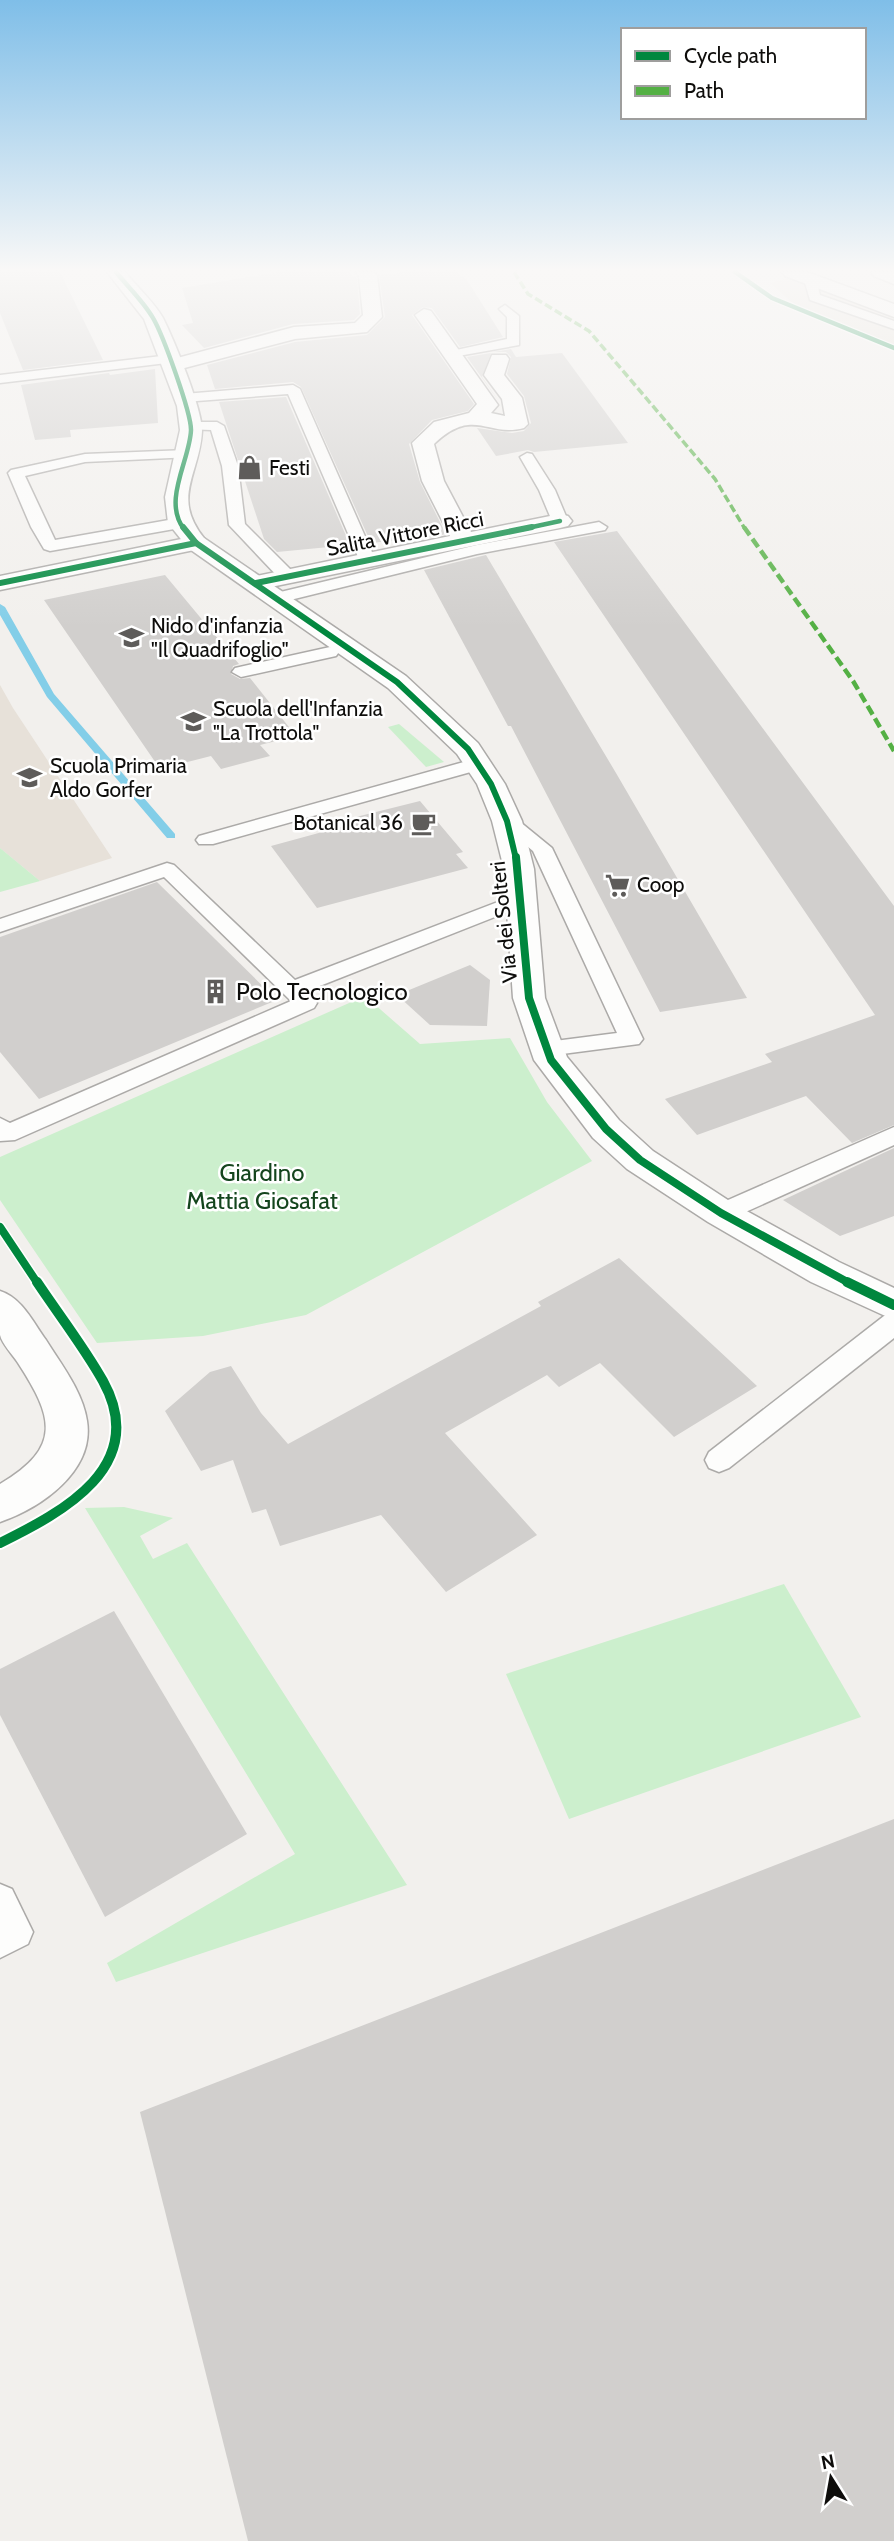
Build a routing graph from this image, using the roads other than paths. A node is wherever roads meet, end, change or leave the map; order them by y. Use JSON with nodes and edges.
{"nodes":[{"id":1,"x":182,"y":391,"type":"edge"},
{"id":2,"x":274,"y":391,"type":"edge"},
{"id":3,"x":294,"y":391,"type":"edge"},
{"id":4,"x":478,"y":391,"type":"edge"},
{"id":5,"x":506,"y":391,"type":"edge"},
{"id":6,"x":184,"y":398,"type":"junction"},
{"id":7,"x":476,"y":417,"type":"junction"},
{"id":8,"x":189,"y":440,"type":"junction"},
{"id":9,"x":527,"y":457,"type":"dead end"},
{"id":10,"x":560,"y":521,"type":"joint"},
{"id":11,"x":599,"y":527,"type":"dead end"},
{"id":12,"x":188,"y":533,"type":"junction"},
{"id":13,"x":463,"y":539,"type":"junction"},
{"id":14,"x":367,"y":559,"type":"junction"},
{"id":15,"x":1,"y":583,"type":"edge"},
{"id":16,"x":273,"y":586,"type":"junction"},
{"id":17,"x":330,"y":652,"type":"dead end"},
{"id":18,"x":241,"y":673,"type":"dead end"},
{"id":19,"x":478,"y":764,"type":"junction"},
{"id":20,"x":507,"y":821,"type":"junction"},
{"id":21,"x":206,"y":840,"type":"dead end"},
{"id":22,"x":523,"y":899,"type":"junction"},
{"id":23,"x":0,"y":926,"type":"edge"},
{"id":24,"x":292,"y":989,"type":"junction"},
{"id":25,"x":547,"y":1049,"type":"junction"},
{"id":26,"x":0,"y":1128,"type":"edge"},
{"id":27,"x":894,"y":1135,"type":"edge"},
{"id":28,"x":721,"y":1213,"type":"junction"},
{"id":29,"x":894,"y":1305,"type":"edge"},
{"id":30,"x":0,"y":1306,"type":"edge"},
{"id":31,"x":894,"y":1323,"type":"edge"},
{"id":32,"x":719,"y":1460,"type":"dead end"},
{"id":33,"x":0,"y":1504,"type":"edge"},
{"id":34,"x":0,"y":1901,"type":"edge"},
{"id":35,"x":0,"y":1940,"type":"edge"}],
"edges":[{"from":1,"to":6,"type":"street"},
{"from":2,"to":6,"type":"lane"},
{"from":3,"to":14,"type":"lane"},
{"from":4,"to":7,"type":"street"},
{"from":5,"to":7,"type":"street","name":"Salita Vittore Ricci"},
{"from":6,"to":8,"type":"street"},
{"from":7,"to":13,"type":"street","name":"Salita Vittore Ricci"},
{"from":8,"to":12,"type":"street"},
{"from":8,"to":12,"type":"lane"},
{"from":8,"to":16,"type":"lane"},
{"from":9,"to":10,"type":"lane","name":"Salita Vittore Ricci"},
{"from":10,"to":13,"type":"street","name":"Salita Vittore Ricci"},
{"from":11,"to":16,"type":"lane"},
{"from":12,"to":15,"type":"street"},
{"from":12,"to":16,"type":"street","name":"Via dei Solteri"},
{"from":13,"to":14,"type":"street","name":"Salita Vittore Ricci"},
{"from":14,"to":16,"type":"street","name":"Salita Vittore Ricci"},
{"from":16,"to":19,"type":"street","name":"Via dei Solteri"},
{"from":17,"to":18,"type":"lane"},
{"from":19,"to":20,"type":"street","name":"Via dei Solteri"},
{"from":19,"to":21,"type":"lane"},
{"from":20,"to":22,"type":"street","name":"Via dei Solteri"},
{"from":20,"to":25,"type":"lane"},
{"from":22,"to":24,"type":"lane"},
{"from":22,"to":25,"type":"street","name":"Via dei Solteri"},
{"from":23,"to":24,"type":"lane"},
{"from":24,"to":26,"type":"lane"},
{"from":25,"to":28,"type":"street","name":"Via dei Solteri"},
{"from":27,"to":28,"type":"lane"},
{"from":28,"to":29,"type":"street","name":"Via dei Solteri"},
{"from":30,"to":33,"type":"street"},
{"from":31,"to":32,"type":"lane"},
{"from":34,"to":35,"type":"lane"}]}
